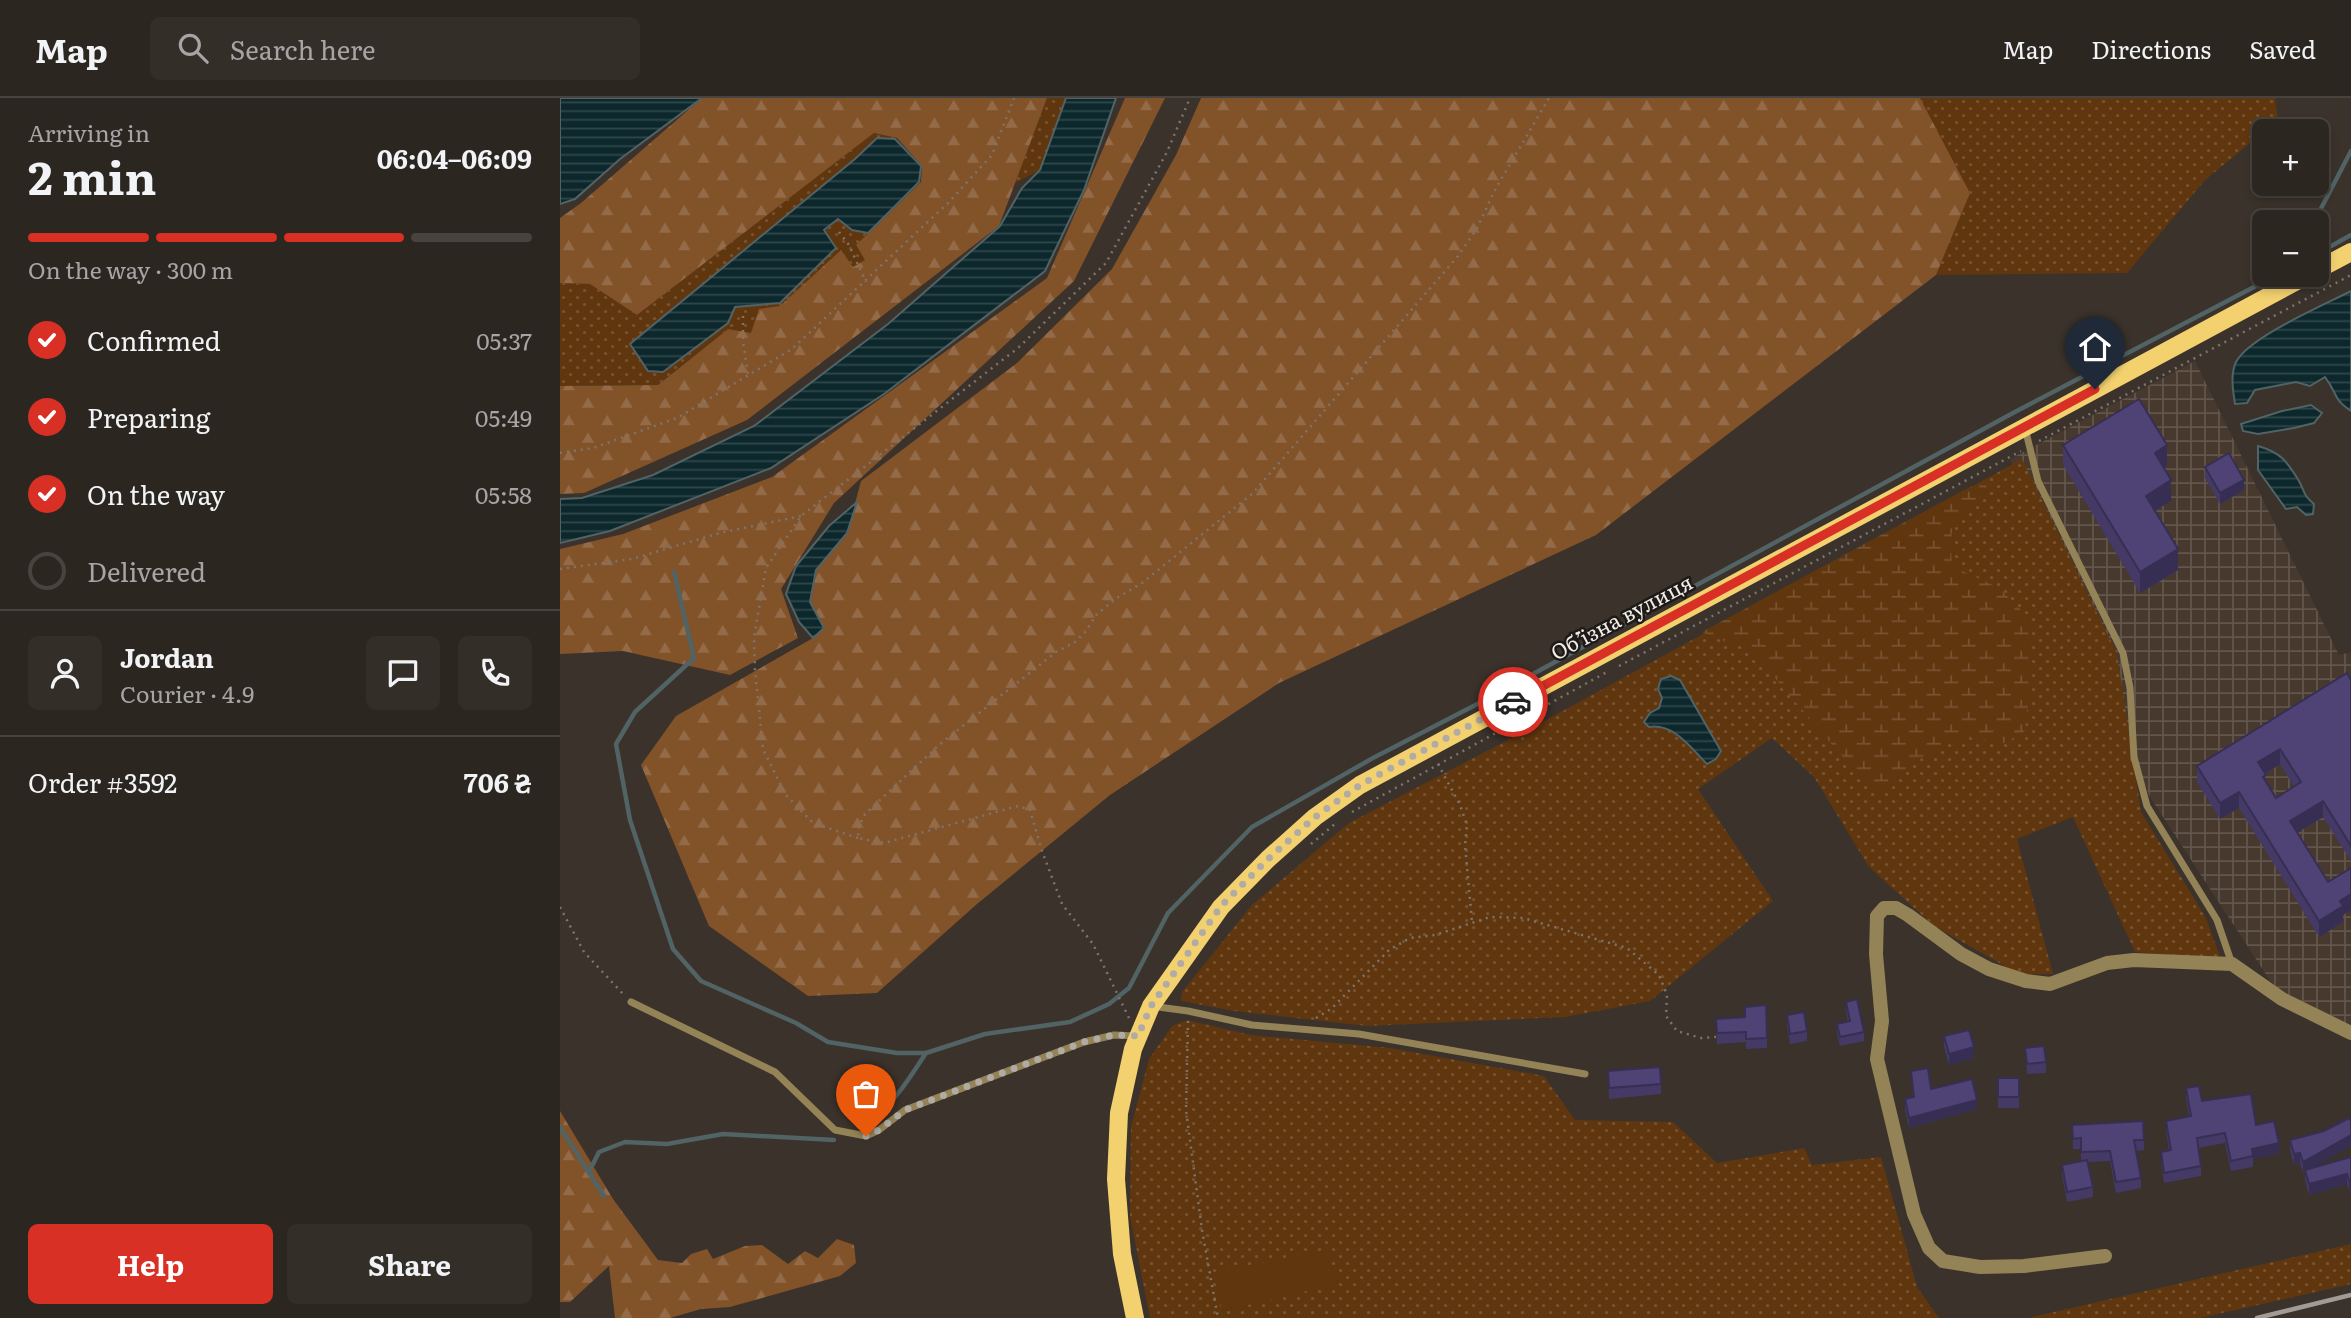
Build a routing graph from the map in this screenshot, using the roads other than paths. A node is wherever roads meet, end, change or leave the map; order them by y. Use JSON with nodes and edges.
{"nodes":[{"id":1,"x":2351,"y":252,"type":"edge"},
{"id":2,"x":2329,"y":264,"type":"edge"},
{"id":3,"x":2286,"y":287,"type":"edge"},
{"id":4,"x":2025,"y":428,"type":"junction"},
{"id":5,"x":2232,"y":964,"type":"junction"},
{"id":6,"x":631,"y":1002,"type":"road end"},
{"id":7,"x":1151,"y":1006,"type":"junction"},
{"id":8,"x":2351,"y":1033,"type":"edge"},
{"id":9,"x":1138,"y":1036,"type":"junction"},
{"id":10,"x":1585,"y":1074,"type":"dead end"},
{"id":11,"x":2105,"y":1256,"type":"dead end"},
{"id":12,"x":1135,"y":1318,"type":"edge"}],
"edges":[{"from":1,"to":2,"type":"main road"},
{"from":3,"to":4,"type":"main road","name":"Обʼїзна вулиця"},
{"from":4,"to":5,"type":"lane"},
{"from":4,"to":7,"type":"main road","name":"Обʼїзна вулиця"},
{"from":5,"to":8,"type":"street"},
{"from":5,"to":11,"type":"street"},
{"from":6,"to":9,"type":"lane"},
{"from":7,"to":9,"type":"main road","name":"Обʼїзна вулиця"},
{"from":7,"to":10,"type":"lane"},
{"from":9,"to":12,"type":"main road","name":"Обʼїзна вулиця"}]}
